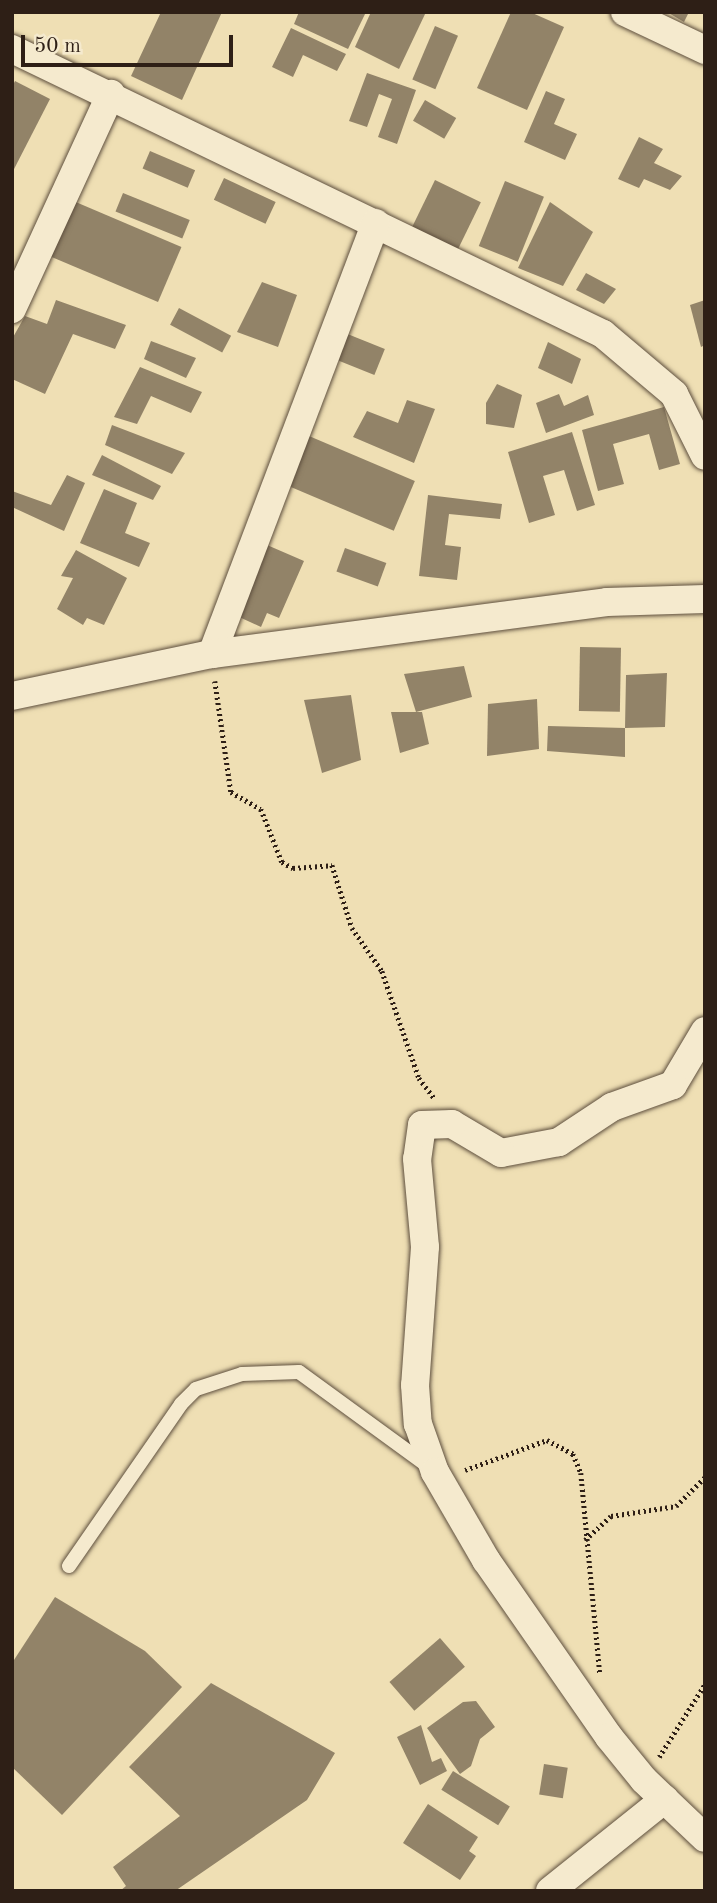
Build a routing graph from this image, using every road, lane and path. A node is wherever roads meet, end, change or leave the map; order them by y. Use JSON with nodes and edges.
{"nodes":[{"id":1,"x":625,"y":12,"type":"edge"},
{"id":2,"x":12,"y":49,"type":"edge"},
{"id":3,"x":705,"y":50,"type":"edge"},
{"id":4,"x":111,"y":94,"type":"junction"},
{"id":5,"x":376,"y":223,"type":"junction"},
{"id":6,"x":12,"y":309,"type":"edge"},
{"id":7,"x":705,"y":456,"type":"edge"},
{"id":8,"x":705,"y":599,"type":"edge"},
{"id":9,"x":212,"y":654,"type":"junction"},
{"id":10,"x":12,"y":695,"type":"edge"},
{"id":11,"x":705,"y":1031,"type":"edge"},
{"id":12,"x":452,"y":1124,"type":"junction"},
{"id":13,"x":435,"y":1472,"type":"junction"},
{"id":14,"x":705,"y":1477,"type":"edge"},
{"id":15,"x":585,"y":1540,"type":"junction"},
{"id":16,"x":69,"y":1566,"type":"dead end"},
{"id":17,"x":601,"y":1684,"type":"dead end"},
{"id":18,"x":705,"y":1684,"type":"edge"},
{"id":19,"x":644,"y":1780,"type":"junction"},
{"id":20,"x":665,"y":1799,"type":"junction"},
{"id":21,"x":705,"y":1838,"type":"edge"},
{"id":22,"x":550,"y":1891,"type":"edge"}],
"edges":[{"from":1,"to":3,"type":"street"},
{"from":2,"to":4,"type":"street"},
{"from":4,"to":5,"type":"street"},
{"from":4,"to":6,"type":"street"},
{"from":5,"to":7,"type":"street"},
{"from":5,"to":9,"type":"street"},
{"from":8,"to":9,"type":"street"},
{"from":9,"to":10,"type":"street"},
{"from":9,"to":12,"type":"path"},
{"from":11,"to":12,"type":"street"},
{"from":12,"to":13,"type":"street"},
{"from":13,"to":15,"type":"path"},
{"from":13,"to":16,"type":"lane"},
{"from":13,"to":19,"type":"street"},
{"from":14,"to":15,"type":"path"},
{"from":15,"to":17,"type":"path"},
{"from":18,"to":19,"type":"path"},
{"from":19,"to":20,"type":"street"},
{"from":20,"to":21,"type":"street"},
{"from":20,"to":22,"type":"street"}]}
